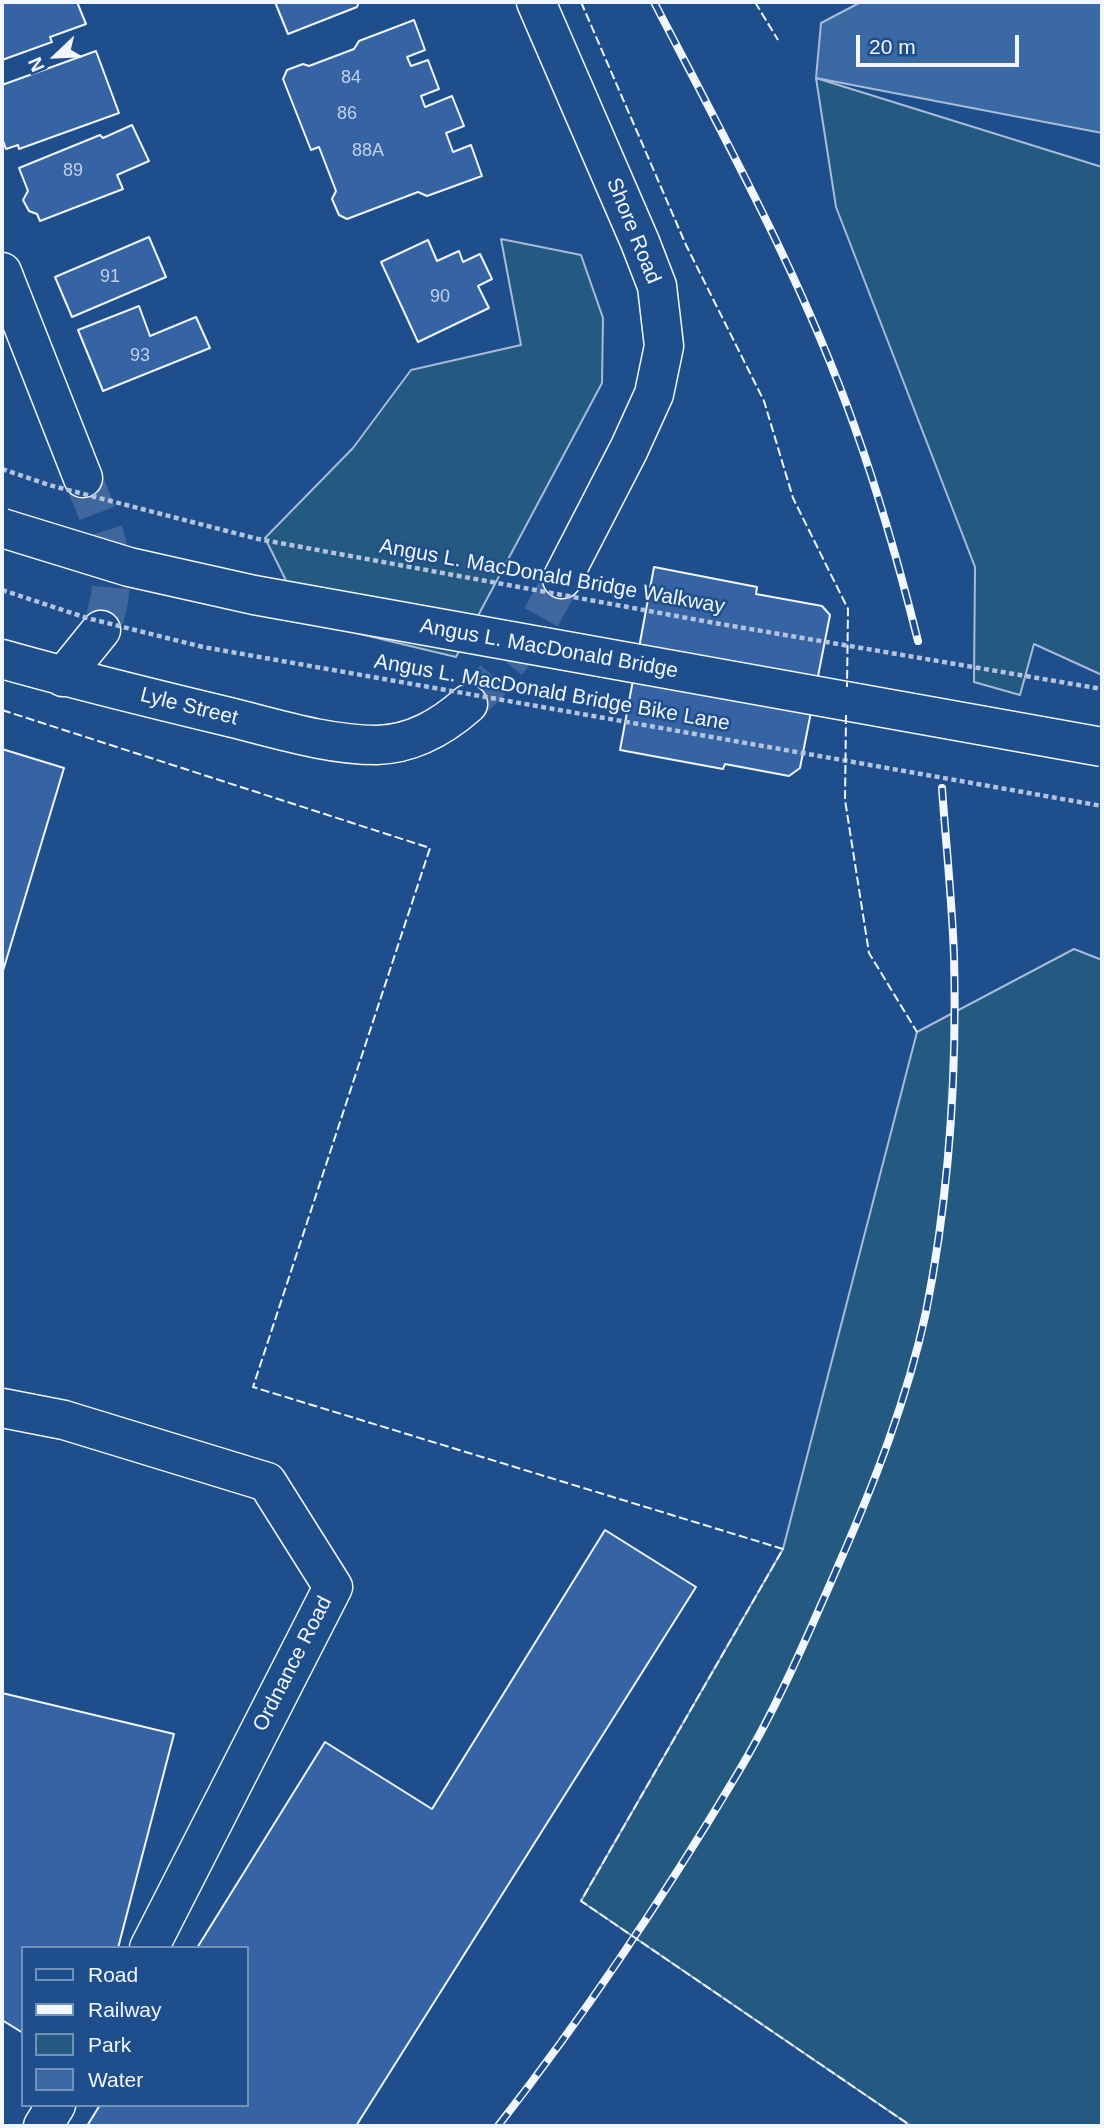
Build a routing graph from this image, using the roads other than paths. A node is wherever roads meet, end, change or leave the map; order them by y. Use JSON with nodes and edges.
{"nodes":[{"id":1,"x":536,"y":2,"type":"edge"},
{"id":2,"x":2,"y":272,"type":"edge"},
{"id":3,"x":83,"y":478,"type":"tunnel mouth"},
{"id":4,"x":2,"y":528,"type":"edge"},
{"id":5,"x":562,"y":579,"type":"tunnel mouth"},
{"id":6,"x":101,"y":631,"type":"tunnel mouth"},
{"id":7,"x":2,"y":659,"type":"edge"},
{"id":8,"x":64,"y":677,"type":"junction"},
{"id":9,"x":468,"y":704,"type":"tunnel mouth"},
{"id":10,"x":1102,"y":747,"type":"edge"},
{"id":11,"x":2,"y":1408,"type":"edge"},
{"id":12,"x":150,"y":1946,"type":"edge"},
{"id":13,"x":55,"y":2107,"type":"edge"},
{"id":14,"x":43,"y":2126,"type":"edge"}],
"edges":[{"from":1,"to":5,"type":"street","name":"Shore Road"},
{"from":2,"to":3,"type":"street"},
{"from":4,"to":10,"type":"street","name":"Angus L. MacDonald Bridge","bridge":true},
{"from":6,"to":8,"type":"street"},
{"from":7,"to":8,"type":"street","name":"Lyle Street"},
{"from":8,"to":9,"type":"street","name":"Lyle Street"},
{"from":11,"to":12,"type":"street","name":"Ordnance Road"},
{"from":13,"to":14,"type":"street"}]}
